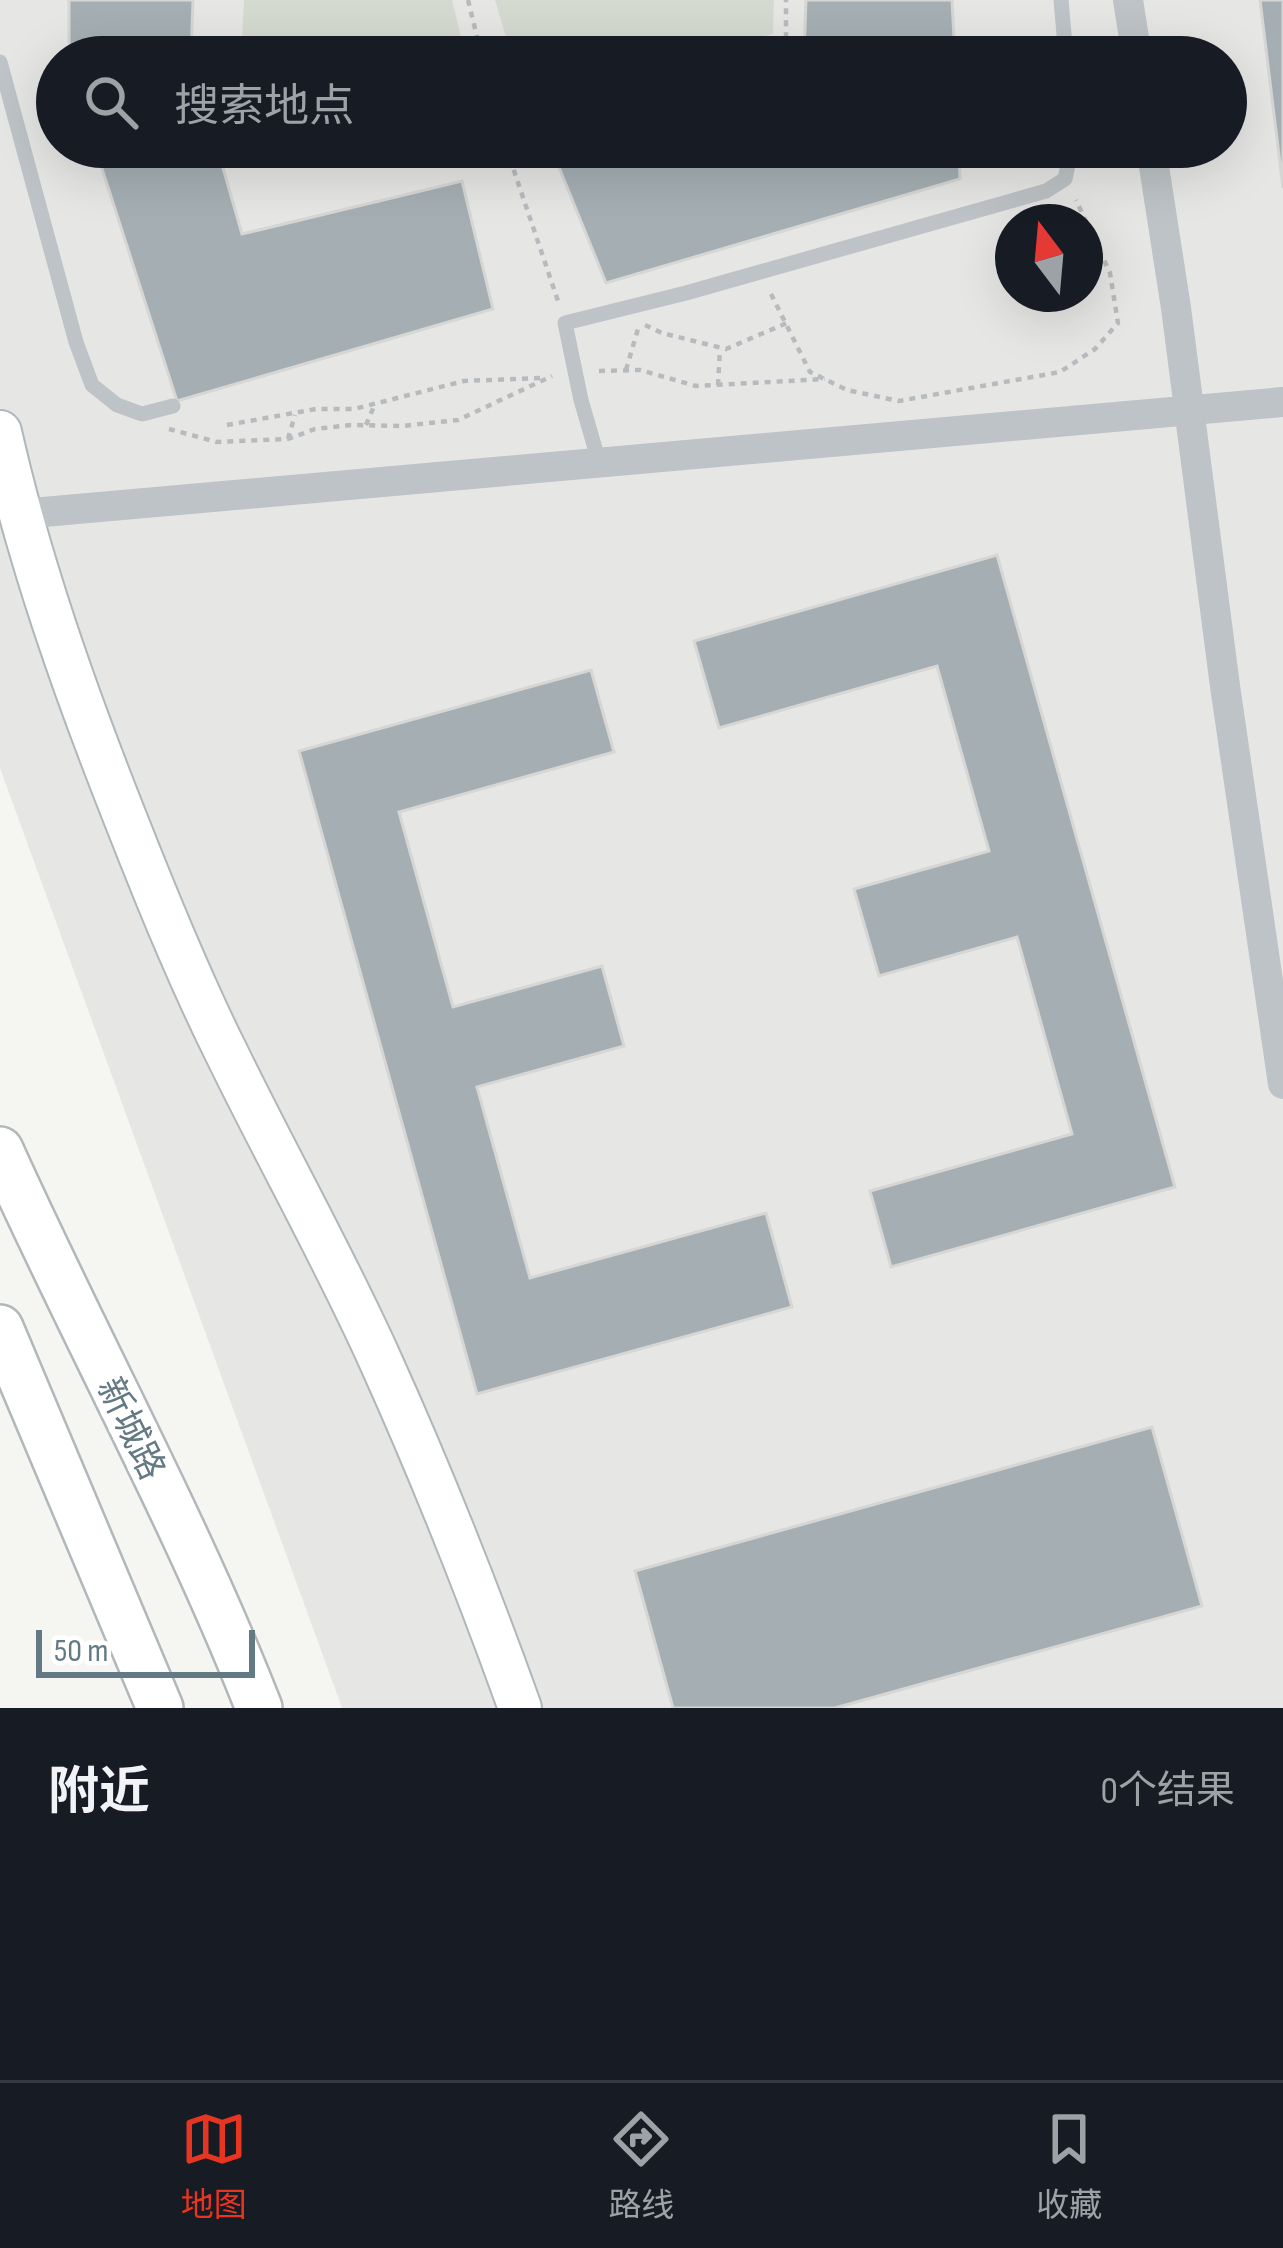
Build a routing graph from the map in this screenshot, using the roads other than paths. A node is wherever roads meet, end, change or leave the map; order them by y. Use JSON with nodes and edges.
{"nodes":[{"id":1,"x":1061,"y":0,"type":"edge"},
{"id":2,"x":1128,"y":0,"type":"edge"},
{"id":3,"x":1064,"y":36,"type":"edge"},
{"id":4,"x":1134,"y":36,"type":"edge"},
{"id":5,"x":0,"y":62,"type":"edge"},
{"id":6,"x":1067,"y":168,"type":"edge"},
{"id":7,"x":1154,"y":168,"type":"edge"},
{"id":8,"x":1283,"y":402,"type":"edge"},
{"id":9,"x":173,"y":406,"type":"dead end"},
{"id":10,"x":1190,"y":410,"type":"junction"},
{"id":11,"x":0,"y":432,"type":"edge"},
{"id":12,"x":599,"y":462,"type":"junction"},
{"id":13,"x":21,"y":514,"type":"junction"},
{"id":14,"x":1283,"y":1084,"type":"edge"},
{"id":15,"x":0,"y":1150,"type":"edge"},
{"id":16,"x":0,"y":1328,"type":"edge"},
{"id":17,"x":253,"y":1706,"type":"edge"},
{"id":18,"x":160,"y":1708,"type":"edge"},
{"id":19,"x":520,"y":1708,"type":"edge"}],
"edges":[{"from":1,"to":3,"type":"lane"},
{"from":2,"to":4,"type":"street"},
{"from":5,"to":9,"type":"lane"},
{"from":6,"to":12,"type":"lane"},
{"from":7,"to":10,"type":"street"},
{"from":8,"to":10,"type":"street"},
{"from":10,"to":12,"type":"street"},
{"from":10,"to":14,"type":"street"},
{"from":11,"to":13,"type":"street"},
{"from":12,"to":13,"type":"street"},
{"from":13,"to":19,"type":"street"},
{"from":15,"to":17,"type":"main road","name":"新城路"},
{"from":16,"to":18,"type":"main road"}]}
